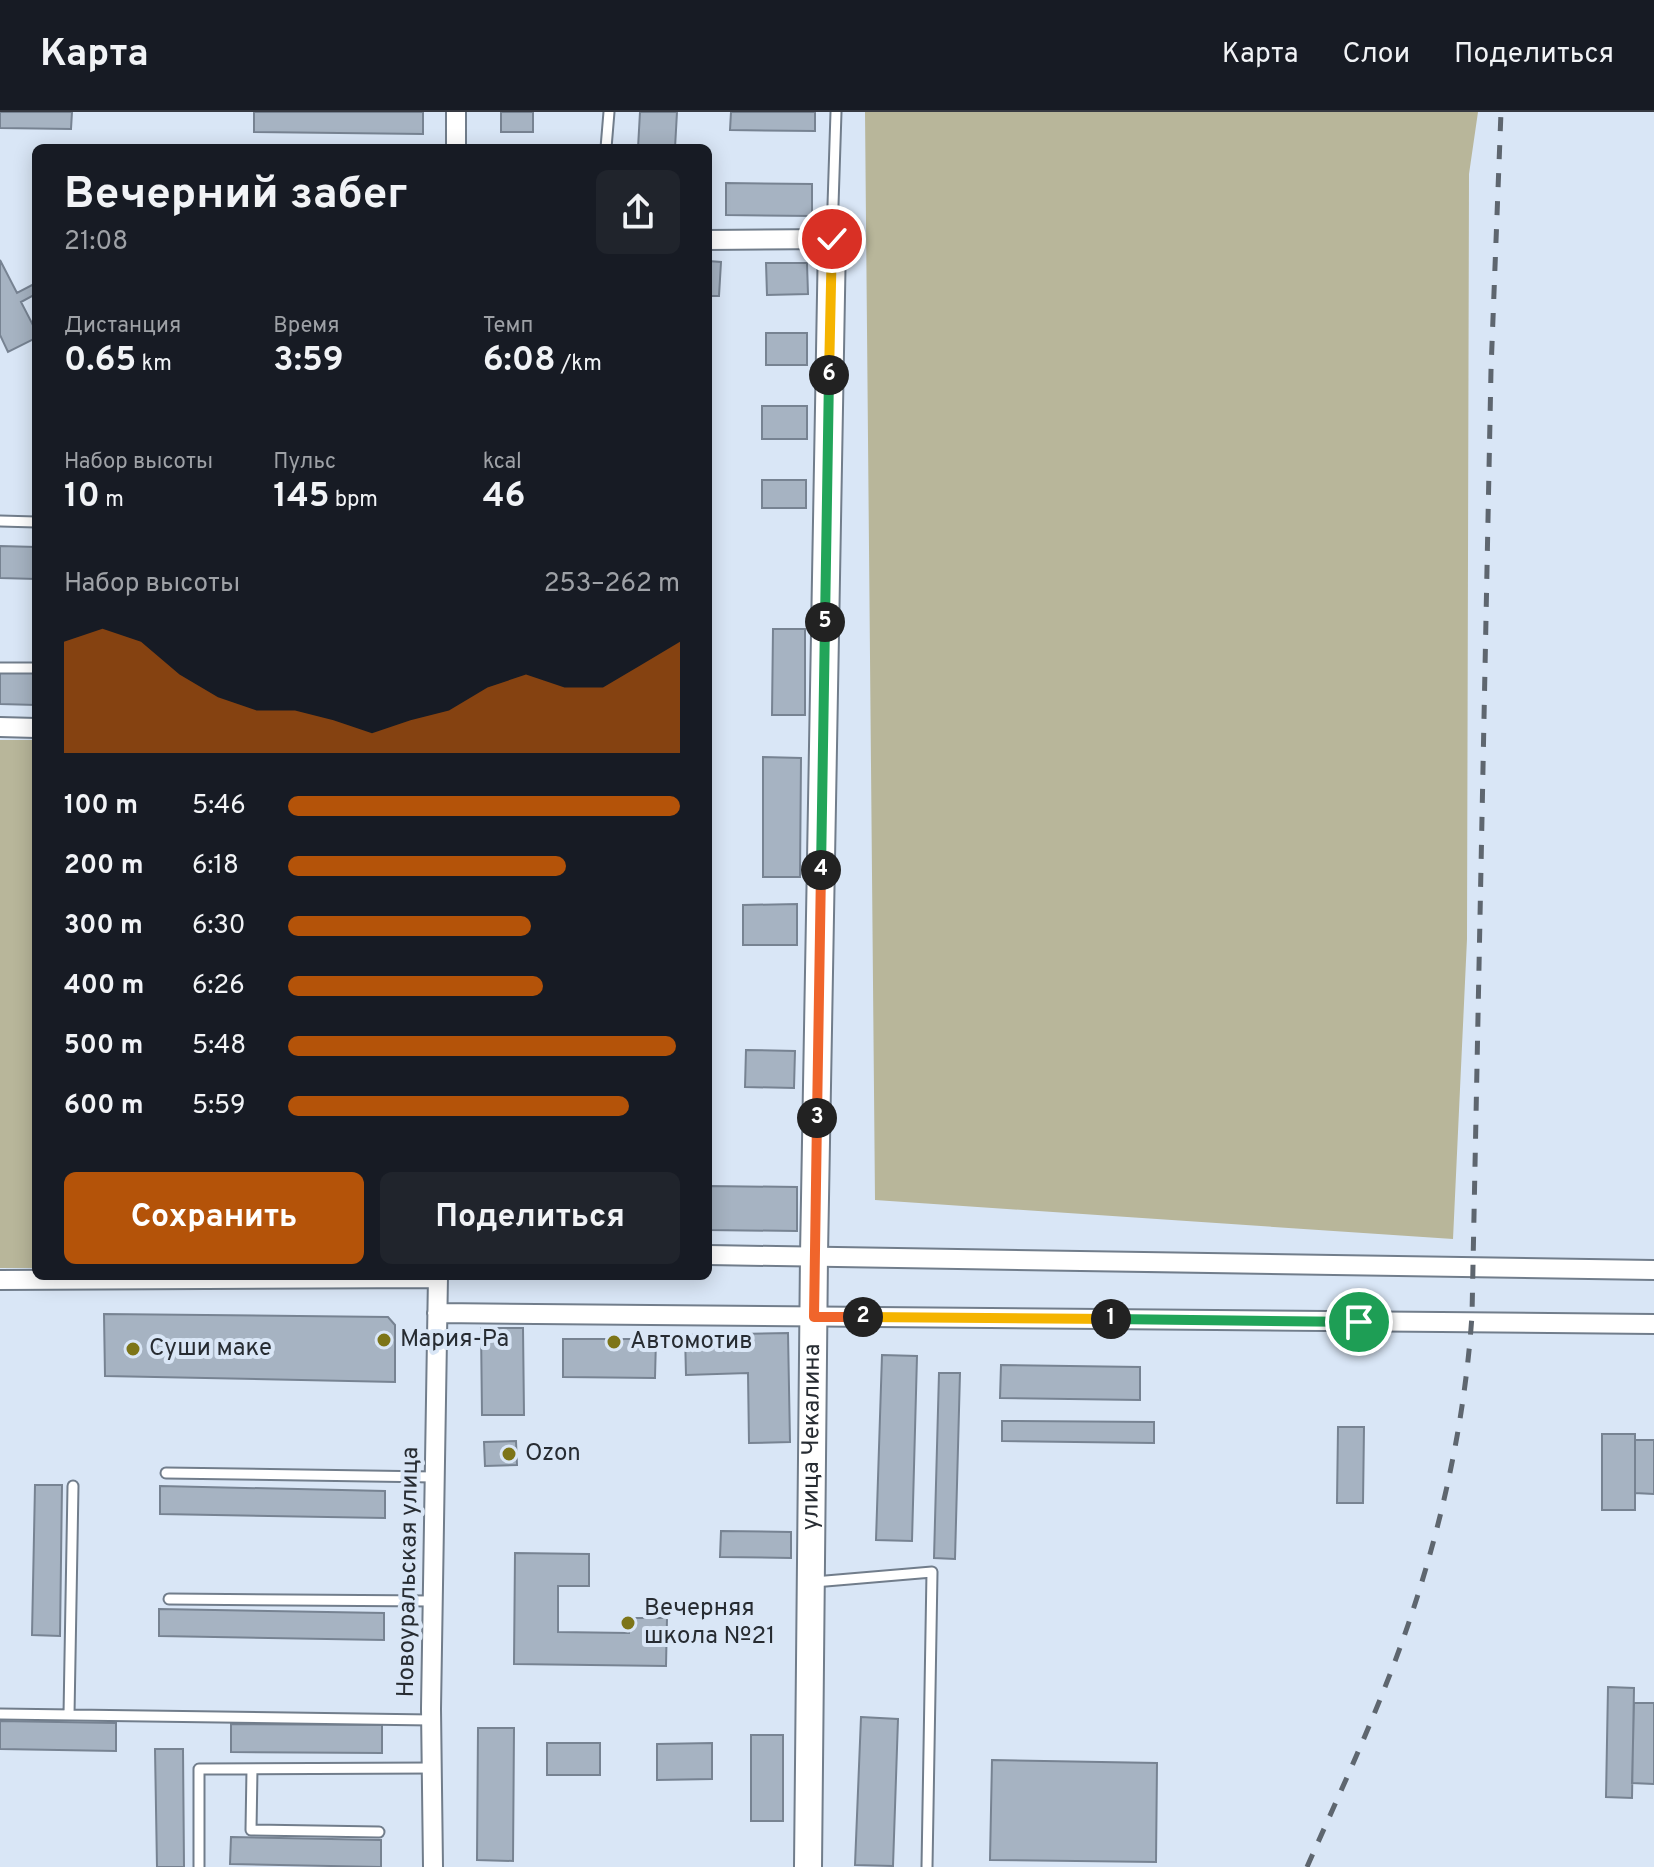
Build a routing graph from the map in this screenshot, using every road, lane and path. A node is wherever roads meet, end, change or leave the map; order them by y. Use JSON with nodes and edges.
{"nodes":[{"id":1,"x":456,"y":112,"type":"edge"},
{"id":2,"x":609,"y":112,"type":"edge"},
{"id":3,"x":836,"y":112,"type":"edge"},
{"id":4,"x":456,"y":144,"type":"edge"},
{"id":5,"x":606,"y":144,"type":"edge"},
{"id":6,"x":832,"y":239,"type":"junction"},
{"id":7,"x":712,"y":240,"type":"edge"},
{"id":8,"x":0,"y":521,"type":"edge"},
{"id":9,"x":32,"y":522,"type":"edge"},
{"id":10,"x":0,"y":668,"type":"edge"},
{"id":11,"x":32,"y":668,"type":"edge"},
{"id":12,"x":0,"y":727,"type":"edge"},
{"id":13,"x":32,"y":728,"type":"edge"},
{"id":14,"x":712,"y":1255,"type":"edge"},
{"id":15,"x":814,"y":1255,"type":"junction"},
{"id":16,"x":1654,"y":1270,"type":"edge"},
{"id":17,"x":0,"y":1280,"type":"edge"},
{"id":18,"x":32,"y":1280,"type":"edge"},
{"id":19,"x":438,"y":1280,"type":"edge"},
{"id":20,"x":437,"y":1313,"type":"junction"},
{"id":21,"x":814,"y":1317,"type":"junction"},
{"id":22,"x":1654,"y":1324,"type":"edge"},
{"id":23,"x":166,"y":1473,"type":"dead end"},
{"id":24,"x":434,"y":1477,"type":"junction"},
{"id":25,"x":73,"y":1486,"type":"dead end"},
{"id":26,"x":811,"y":1582,"type":"junction"},
{"id":27,"x":169,"y":1599,"type":"dead end"},
{"id":28,"x":432,"y":1601,"type":"junction"},
{"id":29,"x":0,"y":1714,"type":"edge"},
{"id":30,"x":69,"y":1715,"type":"junction"},
{"id":31,"x":431,"y":1720,"type":"junction"},
{"id":32,"x":433,"y":1768,"type":"junction"},
{"id":33,"x":252,"y":1769,"type":"junction"},
{"id":34,"x":379,"y":1832,"type":"dead end"},
{"id":35,"x":199,"y":1867,"type":"edge"},
{"id":36,"x":433,"y":1867,"type":"edge"},
{"id":37,"x":808,"y":1867,"type":"edge"},
{"id":38,"x":927,"y":1867,"type":"edge"}],
"edges":[{"from":1,"to":4,"type":"street"},
{"from":2,"to":5,"type":"lane"},
{"from":3,"to":6,"type":"lane"},
{"from":6,"to":7,"type":"street"},
{"from":6,"to":15,"type":"main road","name":"улица Чекалина"},
{"from":8,"to":9,"type":"lane"},
{"from":10,"to":11,"type":"lane"},
{"from":12,"to":13,"type":"street"},
{"from":14,"to":15,"type":"street"},
{"from":15,"to":16,"type":"street"},
{"from":15,"to":21,"type":"main road","name":"улица Чекалина"},
{"from":17,"to":18,"type":"street","name":"Новоуральская улица"},
{"from":19,"to":20,"type":"street","name":"Новоуральская улица"},
{"from":20,"to":21,"type":"street"},
{"from":20,"to":24,"type":"street","name":"Новоуральская улица"},
{"from":21,"to":22,"type":"street"},
{"from":21,"to":26,"type":"main road","name":"улица Чекалина"},
{"from":23,"to":24,"type":"lane"},
{"from":24,"to":28,"type":"street","name":"Новоуральская улица"},
{"from":25,"to":30,"type":"lane"},
{"from":26,"to":37,"type":"main road","name":"улица Чекалина"},
{"from":26,"to":38,"type":"lane"},
{"from":27,"to":28,"type":"lane"},
{"from":28,"to":31,"type":"street","name":"Новоуральская улица"},
{"from":29,"to":30,"type":"lane"},
{"from":30,"to":31,"type":"lane"},
{"from":31,"to":32,"type":"street","name":"Новоуральская улица"},
{"from":32,"to":33,"type":"lane"},
{"from":32,"to":36,"type":"street","name":"Новоуральская улица"},
{"from":33,"to":34,"type":"lane"},
{"from":33,"to":35,"type":"lane"}]}
